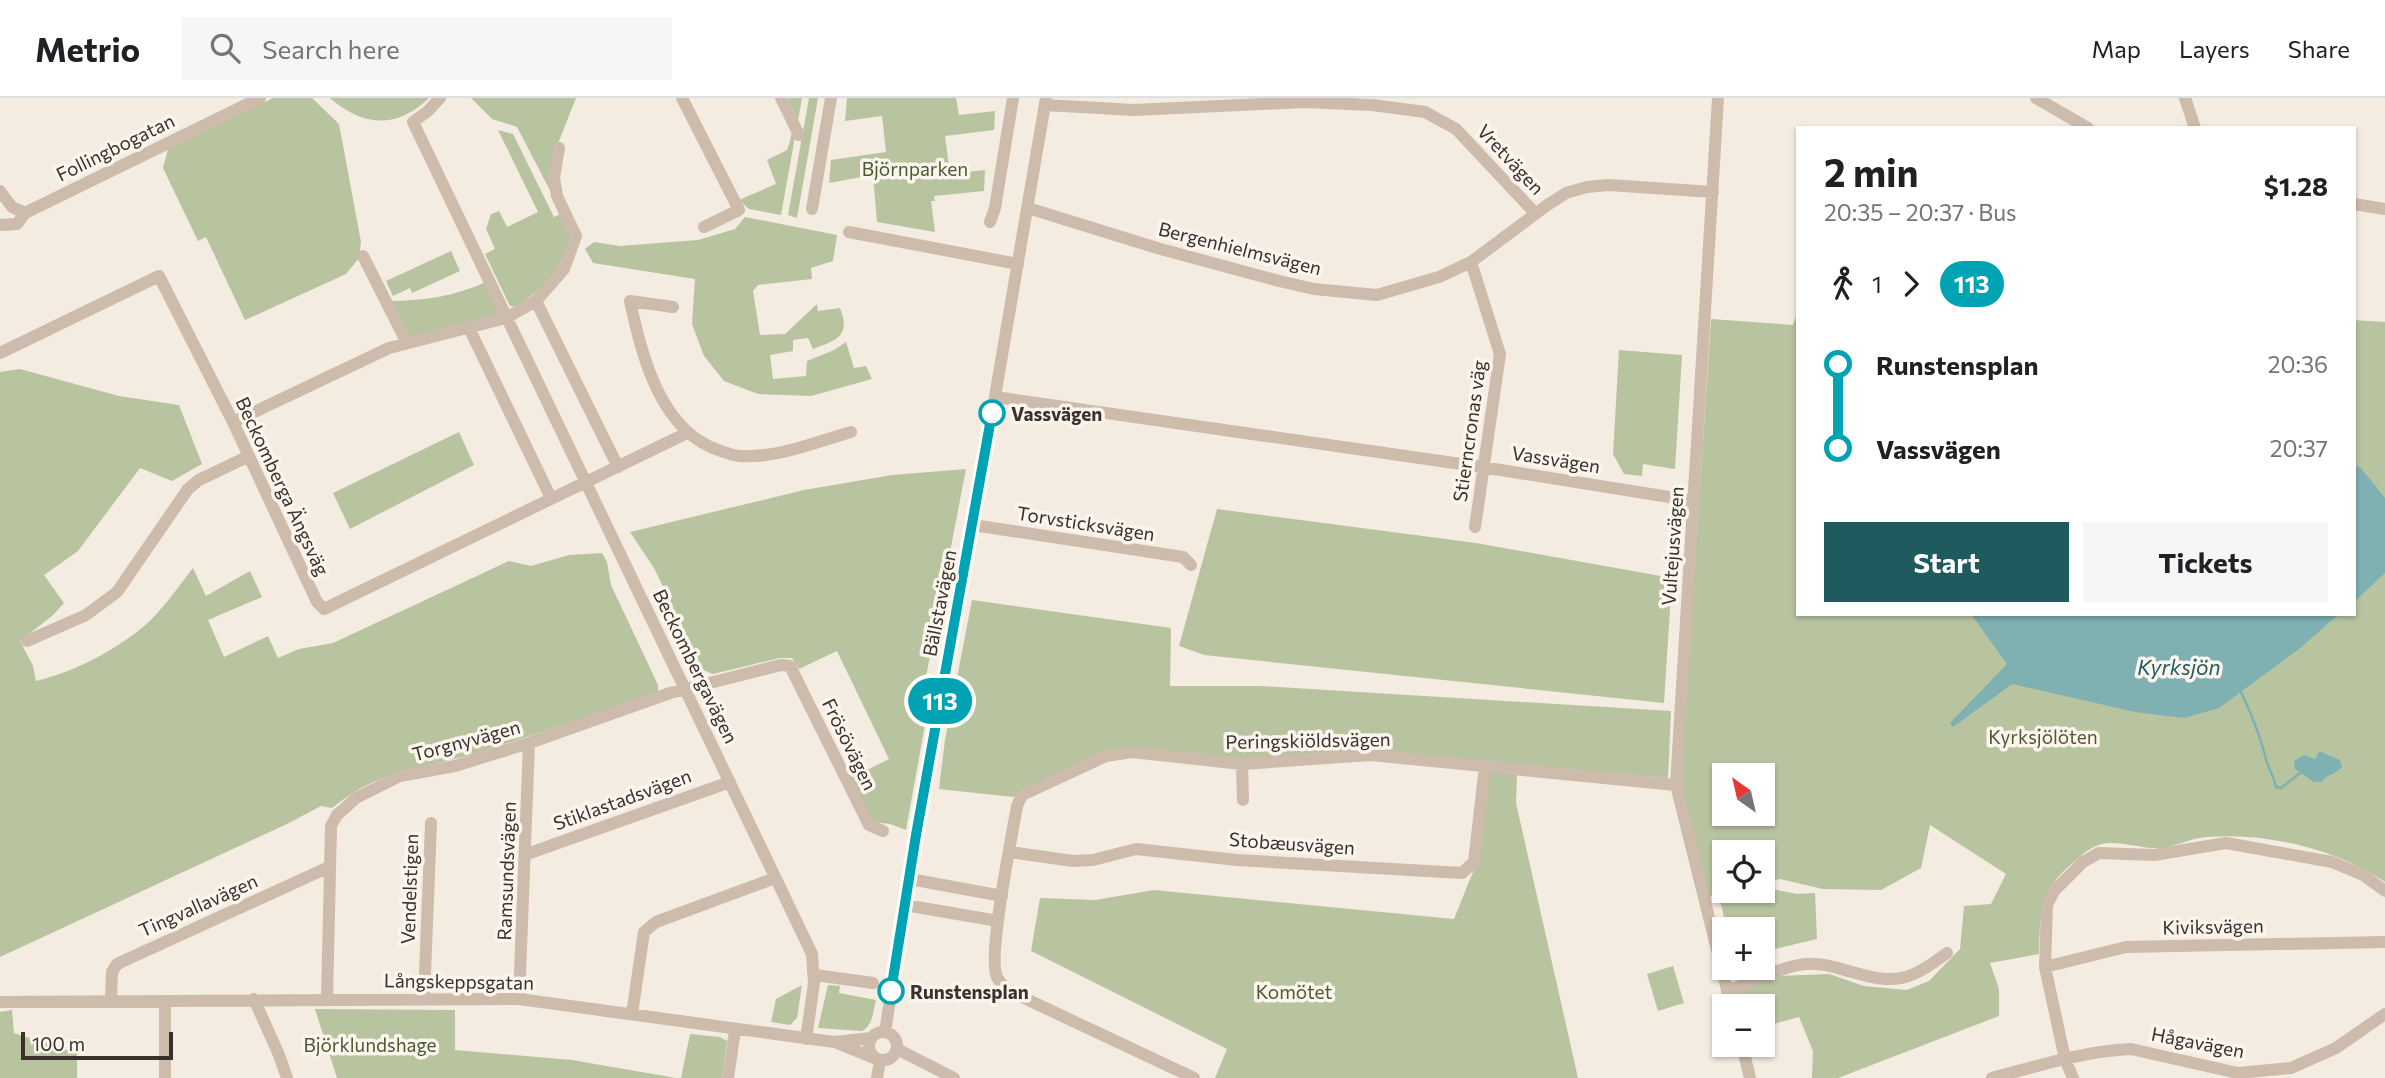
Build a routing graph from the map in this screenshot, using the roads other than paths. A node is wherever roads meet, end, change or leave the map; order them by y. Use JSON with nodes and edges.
{"nodes":[{"id":1,"x":260,"y":98,"type":"edge"},
{"id":2,"x":440,"y":98,"type":"edge"},
{"id":3,"x":682,"y":98,"type":"edge"},
{"id":4,"x":781,"y":98,"type":"edge"},
{"id":5,"x":831,"y":98,"type":"edge"},
{"id":6,"x":1013,"y":98,"type":"edge"},
{"id":7,"x":1718,"y":98,"type":"edge"},
{"id":8,"x":2036,"y":98,"type":"edge"},
{"id":9,"x":2185,"y":98,"type":"edge"},
{"id":10,"x":1045,"y":102,"type":"edge"},
{"id":11,"x":2085,"y":126,"type":"edge"},
{"id":12,"x":2194,"y":126,"type":"edge"},
{"id":13,"x":799,"y":135,"type":"dead end"},
{"id":14,"x":559,"y":148,"type":"dead end"},
{"id":15,"x":1713,"y":192,"type":"junction"},
{"id":16,"x":0,"y":194,"type":"edge"},
{"id":17,"x":2356,"y":204,"type":"edge"},
{"id":18,"x":1028,"y":208,"type":"junction"},
{"id":19,"x":812,"y":209,"type":"dead end"},
{"id":20,"x":2385,"y":209,"type":"edge"},
{"id":21,"x":26,"y":213,"type":"junction"},
{"id":22,"x":1535,"y":213,"type":"junction"},
{"id":23,"x":990,"y":222,"type":"dead end"},
{"id":24,"x":0,"y":225,"type":"edge"},
{"id":25,"x":704,"y":227,"type":"dead end"},
{"id":26,"x":849,"y":232,"type":"dead end"},
{"id":27,"x":363,"y":257,"type":"dead end"},
{"id":28,"x":1471,"y":262,"type":"junction"},
{"id":29,"x":1018,"y":264,"type":"junction"},
{"id":30,"x":536,"y":301,"type":"junction"},
{"id":31,"x":673,"y":307,"type":"dead end"},
{"id":32,"x":506,"y":318,"type":"junction"},
{"id":33,"x":469,"y":328,"type":"junction"},
{"id":34,"x":407,"y":343,"type":"junction"},
{"id":35,"x":0,"y":353,"type":"edge"},
{"id":36,"x":995,"y":397,"type":"junction"},
{"id":37,"x":233,"y":422,"type":"junction"},
{"id":38,"x":851,"y":432,"type":"dead end"},
{"id":39,"x":687,"y":433,"type":"junction"},
{"id":40,"x":249,"y":456,"type":"junction"},
{"id":41,"x":618,"y":467,"type":"junction"},
{"id":42,"x":1482,"y":467,"type":"junction"},
{"id":43,"x":586,"y":482,"type":"junction"},
{"id":44,"x":551,"y":498,"type":"junction"},
{"id":45,"x":1694,"y":501,"type":"junction"},
{"id":46,"x":973,"y":525,"type":"junction"},
{"id":47,"x":1475,"y":527,"type":"dead end"},
{"id":48,"x":1191,"y":565,"type":"dead end"},
{"id":49,"x":27,"y":641,"type":"dead end"},
{"id":50,"x":790,"y":666,"type":"joint"},
{"id":51,"x":686,"y":688,"type":"junction"},
{"id":52,"x":529,"y":743,"type":"junction"},
{"id":53,"x":1242,"y":764,"type":"junction"},
{"id":54,"x":1485,"y":766,"type":"junction"},
{"id":55,"x":730,"y":782,"type":"junction"},
{"id":56,"x":1676,"y":785,"type":"junction"},
{"id":57,"x":1244,"y":800,"type":"dead end"},
{"id":58,"x":431,"y":823,"type":"dead end"},
{"id":59,"x":883,"y":831,"type":"dead end"},
{"id":60,"x":1010,"y":852,"type":"junction"},
{"id":61,"x":527,"y":854,"type":"junction"},
{"id":62,"x":329,"y":867,"type":"junction"},
{"id":63,"x":775,"y":878,"type":"junction"},
{"id":64,"x":909,"y":879,"type":"junction"},
{"id":65,"x":2385,"y":891,"type":"edge"},
{"id":66,"x":1002,"y":896,"type":"junction"},
{"id":67,"x":905,"y":905,"type":"junction"},
{"id":68,"x":998,"y":921,"type":"junction"},
{"id":69,"x":2385,"y":942,"type":"edge"},
{"id":70,"x":1947,"y":953,"type":"dead end"},
{"id":71,"x":2045,"y":967,"type":"junction"},
{"id":72,"x":815,"y":975,"type":"junction"},
{"id":73,"x":873,"y":983,"type":"dead end"},
{"id":74,"x":1727,"y":991,"type":"junction"},
{"id":75,"x":1728,"y":994,"type":"edge"},
{"id":76,"x":254,"y":999,"type":"junction"},
{"id":77,"x":327,"y":999,"type":"junction"},
{"id":78,"x":424,"y":999,"type":"junction"},
{"id":79,"x":519,"y":999,"type":"junction"},
{"id":80,"x":111,"y":1000,"type":"junction"},
{"id":81,"x":0,"y":1002,"type":"edge"},
{"id":82,"x":164,"y":1002,"type":"junction"},
{"id":83,"x":632,"y":1014,"type":"junction"},
{"id":84,"x":2385,"y":1014,"type":"edge"},
{"id":85,"x":735,"y":1030,"type":"junction"},
{"id":86,"x":885,"y":1032,"type":"junction"},
{"id":87,"x":872,"y":1038,"type":"junction"},
{"id":88,"x":806,"y":1039,"type":"junction"},
{"id":89,"x":834,"y":1042,"type":"junction"},
{"id":90,"x":897,"y":1049,"type":"junction"},
{"id":91,"x":1745,"y":1057,"type":"edge"},
{"id":92,"x":877,"y":1059,"type":"junction"},
{"id":93,"x":2065,"y":1059,"type":"junction"},
{"id":94,"x":165,"y":1078,"type":"edge"},
{"id":95,"x":287,"y":1078,"type":"edge"},
{"id":96,"x":728,"y":1078,"type":"edge"},
{"id":97,"x":877,"y":1078,"type":"edge"},
{"id":98,"x":954,"y":1078,"type":"edge"},
{"id":99,"x":1194,"y":1078,"type":"edge"},
{"id":100,"x":1750,"y":1078,"type":"edge"},
{"id":101,"x":1992,"y":1078,"type":"edge"},
{"id":102,"x":2073,"y":1078,"type":"edge"}],
"edges":[{"from":1,"to":21,"type":"street","name":"Follingbogatan"},
{"from":2,"to":32,"type":"street","name":"Beckombergavägen"},
{"from":3,"to":25,"type":"street"},
{"from":4,"to":13,"type":"street"},
{"from":5,"to":19,"type":"street"},
{"from":6,"to":23,"type":"street"},
{"from":7,"to":15,"type":"street","name":"Vultejusvägen"},
{"from":8,"to":11,"type":"street"},
{"from":9,"to":12,"type":"street"},
{"from":10,"to":18,"type":"street","name":"Bällstavägen"},
{"from":10,"to":22,"type":"street","name":"Vretvägen"},
{"from":14,"to":30,"type":"street"},
{"from":15,"to":22,"type":"street","name":"Bergenhielmsvägen"},
{"from":15,"to":45,"type":"street","name":"Vultejusvägen"},
{"from":16,"to":21,"type":"street"},
{"from":17,"to":20,"type":"street"},
{"from":18,"to":28,"type":"street","name":"Bergenhielmsvägen"},
{"from":18,"to":29,"type":"street","name":"Bällstavägen"},
{"from":21,"to":24,"type":"street","name":"Follingbogatan"},
{"from":22,"to":28,"type":"street","name":"Bergenhielmsvägen"},
{"from":26,"to":29,"type":"street"},
{"from":27,"to":34,"type":"street"},
{"from":28,"to":42,"type":"street","name":"Stierncronas väg"},
{"from":29,"to":36,"type":"street","name":"Bällstavägen"},
{"from":30,"to":32,"type":"street"},
{"from":30,"to":41,"type":"street"},
{"from":31,"to":39,"type":"street"},
{"from":32,"to":33,"type":"street"},
{"from":32,"to":43,"type":"street","name":"Beckombergavägen"},
{"from":33,"to":34,"type":"street"},
{"from":33,"to":44,"type":"street"},
{"from":34,"to":37,"type":"street"},
{"from":35,"to":37,"type":"street","name":"Beckomberga Ängsväg"},
{"from":36,"to":42,"type":"street","name":"Vassvägen"},
{"from":36,"to":46,"type":"street","name":"Bällstavägen"},
{"from":37,"to":40,"type":"street","name":"Beckomberga Ängsväg"},
{"from":38,"to":39,"type":"street"},
{"from":39,"to":41,"type":"street","name":"Beckomberga Ängsväg"},
{"from":40,"to":44,"type":"street","name":"Beckomberga Ängsväg"},
{"from":40,"to":49,"type":"street"},
{"from":41,"to":43,"type":"street","name":"Beckomberga Ängsväg"},
{"from":42,"to":45,"type":"street","name":"Vassvägen"},
{"from":42,"to":47,"type":"street","name":"Stierncronas väg"},
{"from":43,"to":44,"type":"street","name":"Beckomberga Ängsväg"},
{"from":43,"to":51,"type":"street","name":"Beckombergavägen"},
{"from":45,"to":56,"type":"street","name":"Vultejusvägen"},
{"from":46,"to":48,"type":"street","name":"Torvsticksvägen"},
{"from":46,"to":64,"type":"street","name":"Bällstavägen"},
{"from":50,"to":51,"type":"street","name":"Torgnyvägen"},
{"from":50,"to":59,"type":"street","name":"Frösövägen"},
{"from":51,"to":52,"type":"street","name":"Torgnyvägen"},
{"from":51,"to":55,"type":"street","name":"Beckombergavägen"},
{"from":52,"to":61,"type":"street","name":"Ramsundsvägen"},
{"from":52,"to":62,"type":"street","name":"Torgnyvägen"},
{"from":53,"to":54,"type":"street","name":"Peringskiöldsvägen"},
{"from":53,"to":57,"type":"street"},
{"from":53,"to":60,"type":"street","name":"Peringskiöldsvägen"},
{"from":54,"to":56,"type":"street","name":"Peringskiöldsvägen"},
{"from":54,"to":60,"type":"street","name":"Stobæusvägen"},
{"from":55,"to":61,"type":"street","name":"Stiklastadsvägen"},
{"from":55,"to":63,"type":"street","name":"Beckombergavägen"},
{"from":56,"to":74,"type":"street","name":"Vultejusvägen"},
{"from":58,"to":78,"type":"street","name":"Vendelstigen"},
{"from":60,"to":66,"type":"street","name":"Peringskiöldsvägen"},
{"from":61,"to":79,"type":"street","name":"Ramsundsvägen"},
{"from":62,"to":77,"type":"street","name":"Torgnyvägen"},
{"from":62,"to":80,"type":"street","name":"Tingvallavägen"},
{"from":63,"to":72,"type":"street","name":"Beckombergavägen"},
{"from":63,"to":83,"type":"street"},
{"from":64,"to":66,"type":"street"},
{"from":64,"to":67,"type":"street","name":"Bällstavägen"},
{"from":65,"to":71,"type":"street"},
{"from":66,"to":68,"type":"street","name":"Peringskiöldsvägen"},
{"from":67,"to":68,"type":"street"},
{"from":67,"to":86,"type":"street","name":"Bällstavägen"},
{"from":68,"to":99,"type":"street","name":"Peringskiöldsvägen"},
{"from":69,"to":71,"type":"street","name":"Kiviksvägen"},
{"from":70,"to":74,"type":"street"},
{"from":71,"to":93,"type":"street"},
{"from":72,"to":73,"type":"street"},
{"from":72,"to":88,"type":"street","name":"Beckombergavägen"},
{"from":74,"to":75,"type":"street","name":"Vultejusvägen"},
{"from":76,"to":77,"type":"street","name":"Långskeppsgatan"},
{"from":76,"to":82,"type":"street","name":"Långskeppsgatan"},
{"from":76,"to":95,"type":"street"},
{"from":77,"to":78,"type":"street","name":"Långskeppsgatan"},
{"from":78,"to":79,"type":"street","name":"Långskeppsgatan"},
{"from":79,"to":83,"type":"street","name":"Långskeppsgatan"},
{"from":80,"to":81,"type":"street","name":"Långskeppsgatan"},
{"from":80,"to":82,"type":"street","name":"Långskeppsgatan"},
{"from":82,"to":94,"type":"street"},
{"from":83,"to":85,"type":"street","name":"Långskeppsgatan"},
{"from":84,"to":93,"type":"street","name":"Hågavägen"},
{"from":85,"to":88,"type":"street","name":"Långskeppsgatan"},
{"from":85,"to":96,"type":"street"},
{"from":86,"to":87,"type":"street"},
{"from":86,"to":90,"type":"street"},
{"from":87,"to":89,"type":"street","name":"Långskeppsgatan"},
{"from":87,"to":92,"type":"street"},
{"from":88,"to":89,"type":"street","name":"Långskeppsgatan"},
{"from":89,"to":92,"type":"street","name":"Långskeppsgatan"},
{"from":90,"to":92,"type":"street"},
{"from":90,"to":98,"type":"street"},
{"from":91,"to":100,"type":"street"},
{"from":92,"to":97,"type":"street"},
{"from":93,"to":101,"type":"street","name":"Hågavägen"},
{"from":93,"to":102,"type":"street"}]}
